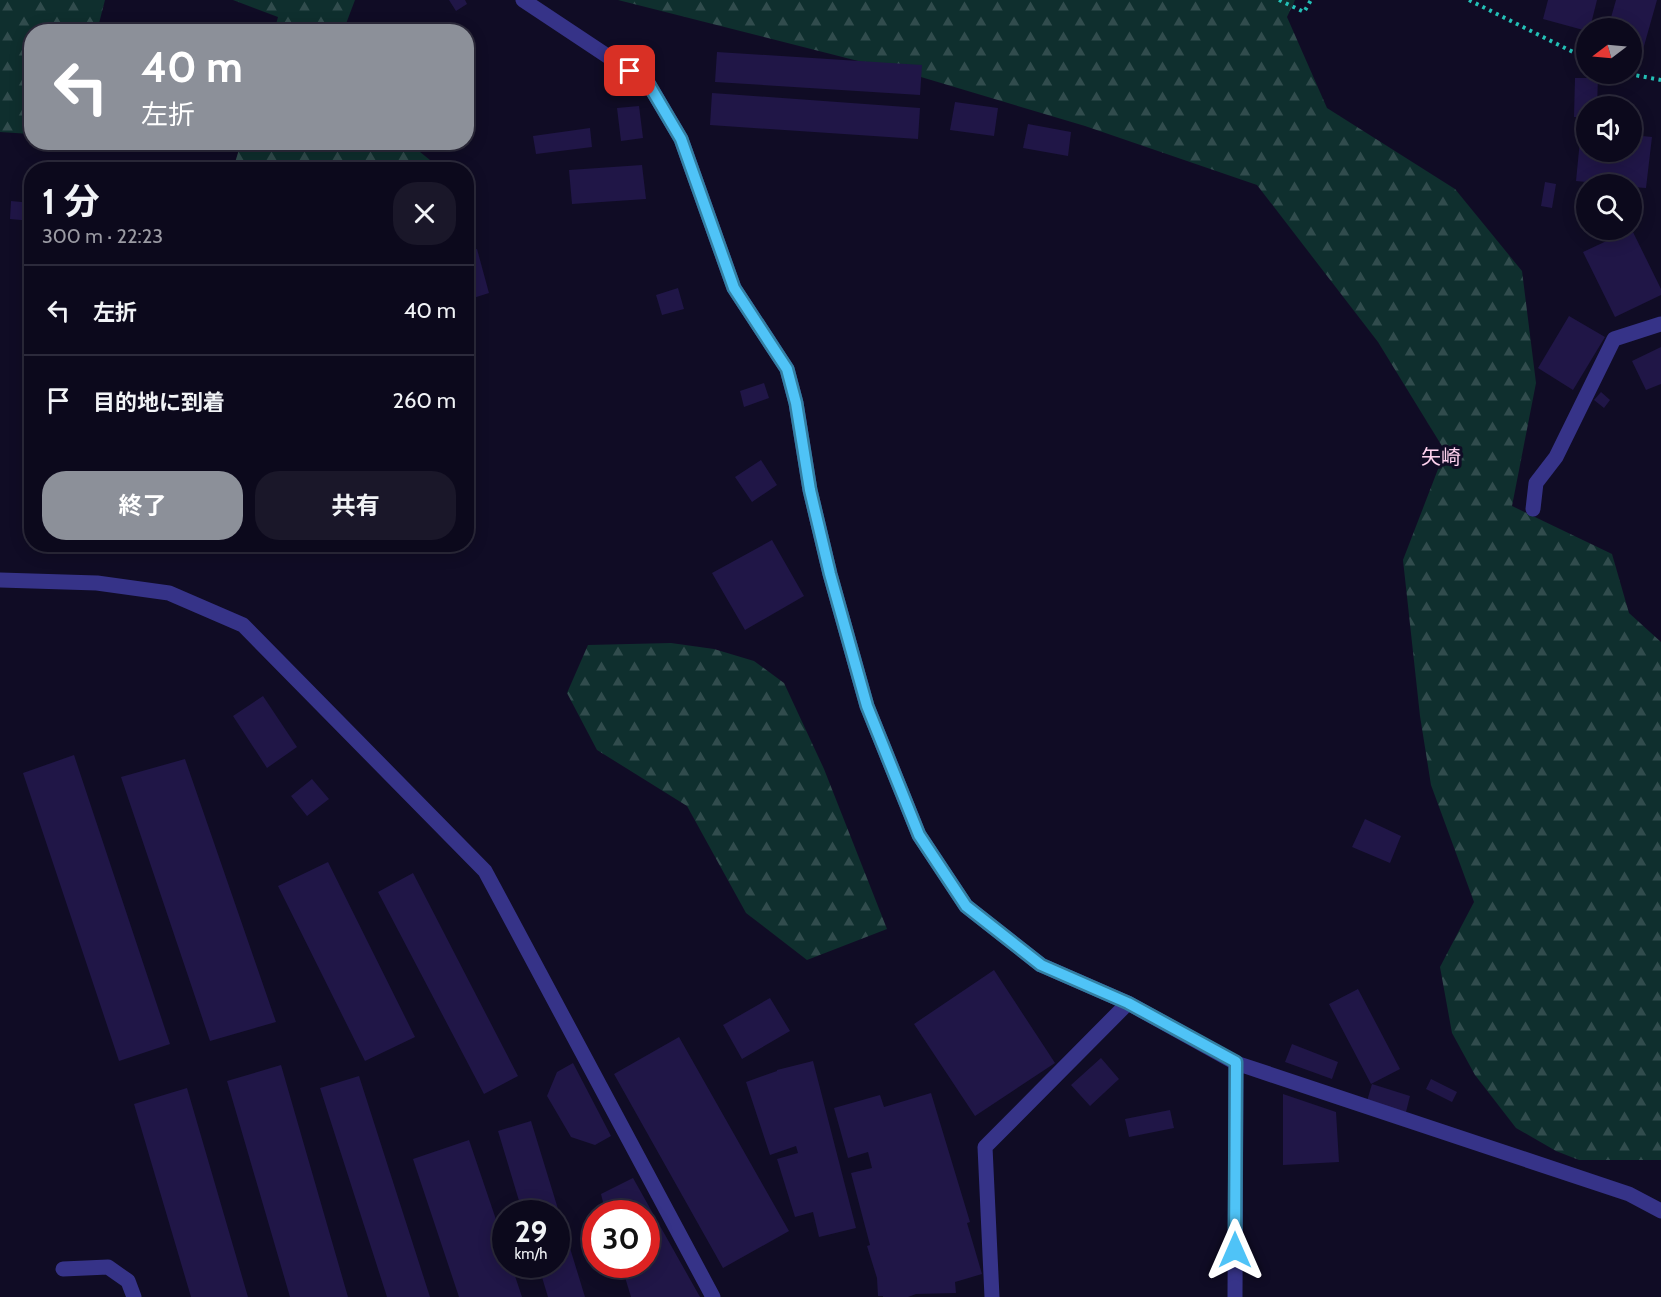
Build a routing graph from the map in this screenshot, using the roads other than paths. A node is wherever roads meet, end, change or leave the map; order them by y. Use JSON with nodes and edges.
{"nodes":[{"id":1,"x":522,"y":0,"type":"edge"},
{"id":2,"x":1661,"y":324,"type":"edge"},
{"id":3,"x":1533,"y":509,"type":"dead end"},
{"id":4,"x":0,"y":580,"type":"edge"},
{"id":5,"x":1128,"y":1003,"type":"junction"},
{"id":6,"x":1236,"y":1062,"type":"junction"},
{"id":7,"x":1661,"y":1211,"type":"edge"},
{"id":8,"x":63,"y":1269,"type":"dead end"},
{"id":9,"x":134,"y":1297,"type":"edge"},
{"id":10,"x":713,"y":1297,"type":"edge"},
{"id":11,"x":992,"y":1297,"type":"edge"},
{"id":12,"x":1235,"y":1297,"type":"edge"}],
"edges":[{"from":1,"to":5,"type":"street"},
{"from":2,"to":3,"type":"street"},
{"from":4,"to":10,"type":"street"},
{"from":5,"to":6,"type":"street"},
{"from":5,"to":11,"type":"street"},
{"from":6,"to":7,"type":"street"},
{"from":6,"to":12,"type":"street"},
{"from":8,"to":9,"type":"street"}]}
